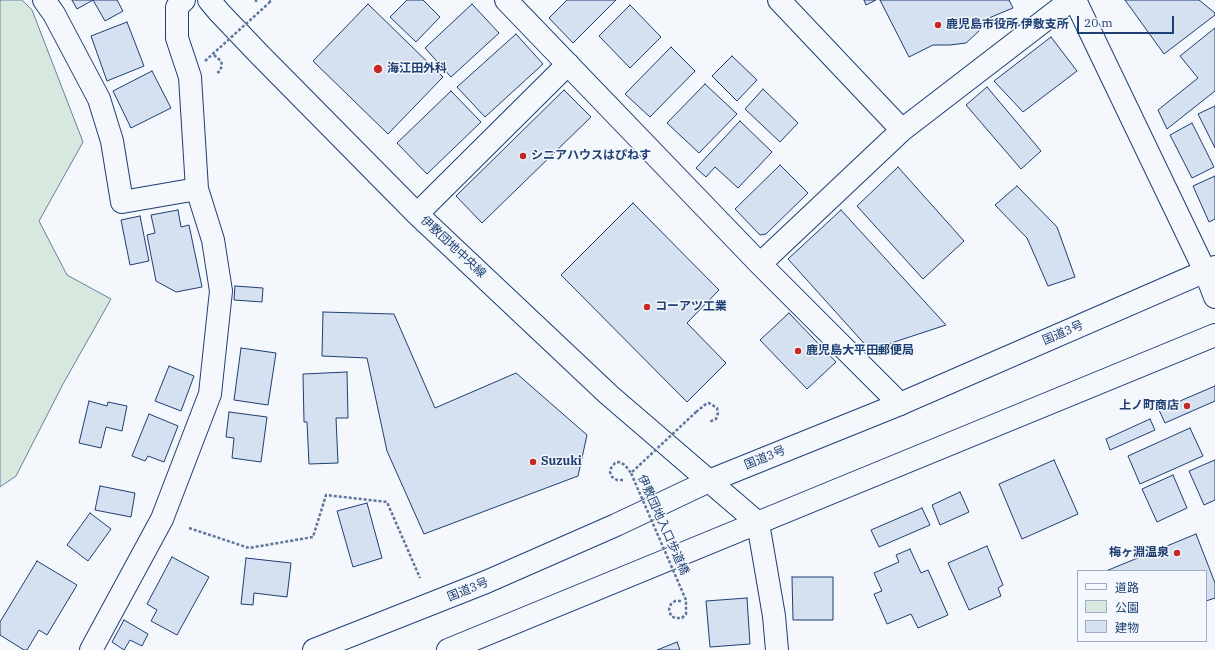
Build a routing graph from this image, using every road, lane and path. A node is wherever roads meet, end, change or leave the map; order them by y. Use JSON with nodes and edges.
{"nodes":[{"id":1,"x":44,"y":0,"type":"edge"},
{"id":2,"x":184,"y":0,"type":"edge"},
{"id":3,"x":209,"y":0,"type":"edge"},
{"id":4,"x":506,"y":0,"type":"edge"},
{"id":5,"x":779,"y":0,"type":"edge"},
{"id":6,"x":1071,"y":0,"type":"edge"},
{"id":7,"x":1076,"y":0,"type":"edge"},
{"id":8,"x":270,"y":2,"type":"edge"},
{"id":9,"x":205,"y":61,"type":"dead end"},
{"id":10,"x":568,"y":64,"type":"junction"},
{"id":11,"x":902,"y":130,"type":"junction"},
{"id":12,"x":198,"y":189,"type":"junction"},
{"id":13,"x":417,"y":214,"type":"junction"},
{"id":14,"x":760,"y":264,"type":"junction"},
{"id":15,"x":1210,"y":269,"type":"edge"},
{"id":16,"x":1215,"y":298,"type":"edge"},
{"id":17,"x":1215,"y":335,"type":"edge"},
{"id":18,"x":900,"y":404,"type":"junction"},
{"id":19,"x":709,"y":422,"type":"dead end"},
{"id":20,"x":631,"y":474,"type":"junction"},
{"id":21,"x":623,"y":480,"type":"dead end"},
{"id":22,"x":709,"y":481,"type":"junction"},
{"id":23,"x":162,"y":519,"type":"junction"},
{"id":24,"x":758,"y":523,"type":"junction"},
{"id":25,"x":681,"y":601,"type":"dead end"},
{"id":26,"x":431,"y":605,"type":"junction"},
{"id":27,"x":91,"y":650,"type":"edge"},
{"id":28,"x":314,"y":650,"type":"edge"},
{"id":29,"x":448,"y":650,"type":"edge"},
{"id":30,"x":777,"y":650,"type":"edge"}],
"edges":[{"from":1,"to":12,"type":"main road"},
{"from":2,"to":12,"type":"main road"},
{"from":3,"to":13,"type":"main road","name":"伊敷団地中央線"},
{"from":4,"to":10,"type":"main road"},
{"from":5,"to":11,"type":"main road"},
{"from":6,"to":11,"type":"main road"},
{"from":7,"to":15,"type":"main road"},
{"from":8,"to":9,"type":"path","bridge":true},
{"from":10,"to":13,"type":"main road"},
{"from":10,"to":14,"type":"main road"},
{"from":11,"to":14,"type":"main road"},
{"from":12,"to":23,"type":"main road"},
{"from":13,"to":22,"type":"main road","name":"伊敷団地中央線"},
{"from":14,"to":18,"type":"main road"},
{"from":15,"to":16,"type":"main road"},
{"from":15,"to":18,"type":"main road","name":"国道3号"},
{"from":17,"to":24,"type":"main road"},
{"from":18,"to":22,"type":"main road","name":"国道3号"},
{"from":19,"to":20,"type":"path","name":"伊敷団地入口歩道橋","bridge":true},
{"from":20,"to":21,"type":"path"},
{"from":20,"to":25,"type":"path","name":"伊敷団地入口歩道橋","bridge":true},
{"from":22,"to":24,"type":"main road","name":"伊敷団地中央線"},
{"from":22,"to":26,"type":"main road","name":"国道3号"},
{"from":23,"to":26,"type":"path"},
{"from":23,"to":27,"type":"main road"},
{"from":24,"to":29,"type":"main road"},
{"from":24,"to":30,"type":"main road"},
{"from":26,"to":28,"type":"main road","name":"国道3号"}]}
